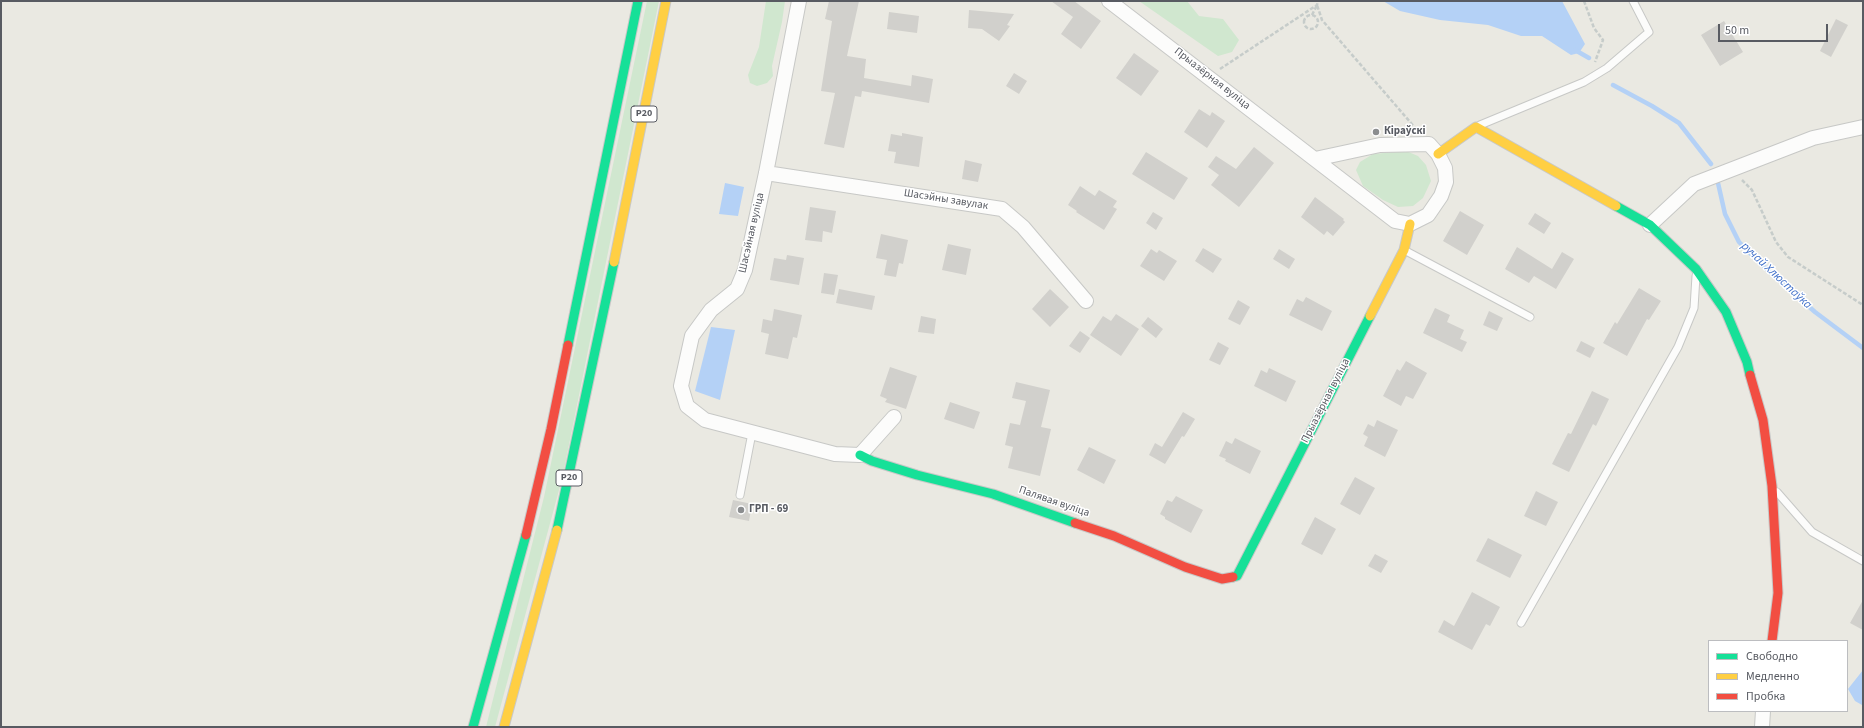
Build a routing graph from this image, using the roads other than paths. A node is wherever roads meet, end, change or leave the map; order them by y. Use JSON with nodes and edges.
{"nodes":[{"id":1,"x":638,"y":1,"type":"edge"},
{"id":2,"x":666,"y":1,"type":"edge"},
{"id":3,"x":799,"y":1,"type":"edge"},
{"id":4,"x":1109,"y":1,"type":"edge"},
{"id":5,"x":1633,"y":1,"type":"edge"},
{"id":6,"x":1476,"y":127,"type":"junction"},
{"id":7,"x":1863,"y":127,"type":"edge"},
{"id":8,"x":1434,"y":149,"type":"junction"},
{"id":9,"x":1315,"y":159,"type":"junction"},
{"id":10,"x":766,"y":173,"type":"junction"},
{"id":11,"x":1410,"y":224,"type":"junction"},
{"id":12,"x":1650,"y":225,"type":"junction"},
{"id":13,"x":1404,"y":250,"type":"junction"},
{"id":14,"x":1696,"y":269,"type":"junction"},
{"id":15,"x":1086,"y":300,"type":"dead end"},
{"id":16,"x":1530,"y":317,"type":"dead end"},
{"id":17,"x":894,"y":417,"type":"dead end"},
{"id":18,"x":752,"y":433,"type":"junction"},
{"id":19,"x":860,"y":455,"type":"junction"},
{"id":20,"x":1772,"y":486,"type":"junction"},
{"id":21,"x":740,"y":495,"type":"dead end"},
{"id":22,"x":1863,"y":561,"type":"edge"},
{"id":23,"x":1237,"y":576,"type":"joint"},
{"id":24,"x":1521,"y":623,"type":"dead end"},
{"id":25,"x":1772,"y":640,"type":"edge"},
{"id":26,"x":1764,"y":712,"type":"edge"},
{"id":27,"x":473,"y":727,"type":"edge"},
{"id":28,"x":504,"y":727,"type":"edge"},
{"id":29,"x":1762,"y":727,"type":"edge"}],
"edges":[{"from":1,"to":27,"type":"street","number":"Р20"},
{"from":2,"to":28,"type":"street","number":"Р20"},
{"from":3,"to":10,"type":"street","name":"Шасэйная вуліца"},
{"from":4,"to":9,"type":"street","name":"Прыазёрная вуліца"},
{"from":5,"to":6,"type":"lane"},
{"from":6,"to":8,"type":"street"},
{"from":6,"to":12,"type":"street"},
{"from":7,"to":12,"type":"street"},
{"from":8,"to":9,"type":"street"},
{"from":8,"to":11,"type":"street"},
{"from":9,"to":11,"type":"street","name":"Прыазёрная вуліца"},
{"from":10,"to":15,"type":"street","name":"Шасэйны завулак"},
{"from":10,"to":18,"type":"street","name":"Шасэйная вуліца"},
{"from":11,"to":13,"type":"street","name":"Прыазёрная вуліца"},
{"from":12,"to":14,"type":"street"},
{"from":13,"to":16,"type":"lane"},
{"from":13,"to":23,"type":"street","name":"Прыазёрная вуліца"},
{"from":14,"to":20,"type":"street"},
{"from":14,"to":24,"type":"lane"},
{"from":17,"to":19,"type":"street"},
{"from":18,"to":19,"type":"street","name":"Шасэйная вуліца"},
{"from":18,"to":21,"type":"lane"},
{"from":19,"to":23,"type":"street","name":"Палявая вуліца"},
{"from":20,"to":22,"type":"lane"},
{"from":20,"to":25,"type":"street"},
{"from":26,"to":29,"type":"street"}]}
